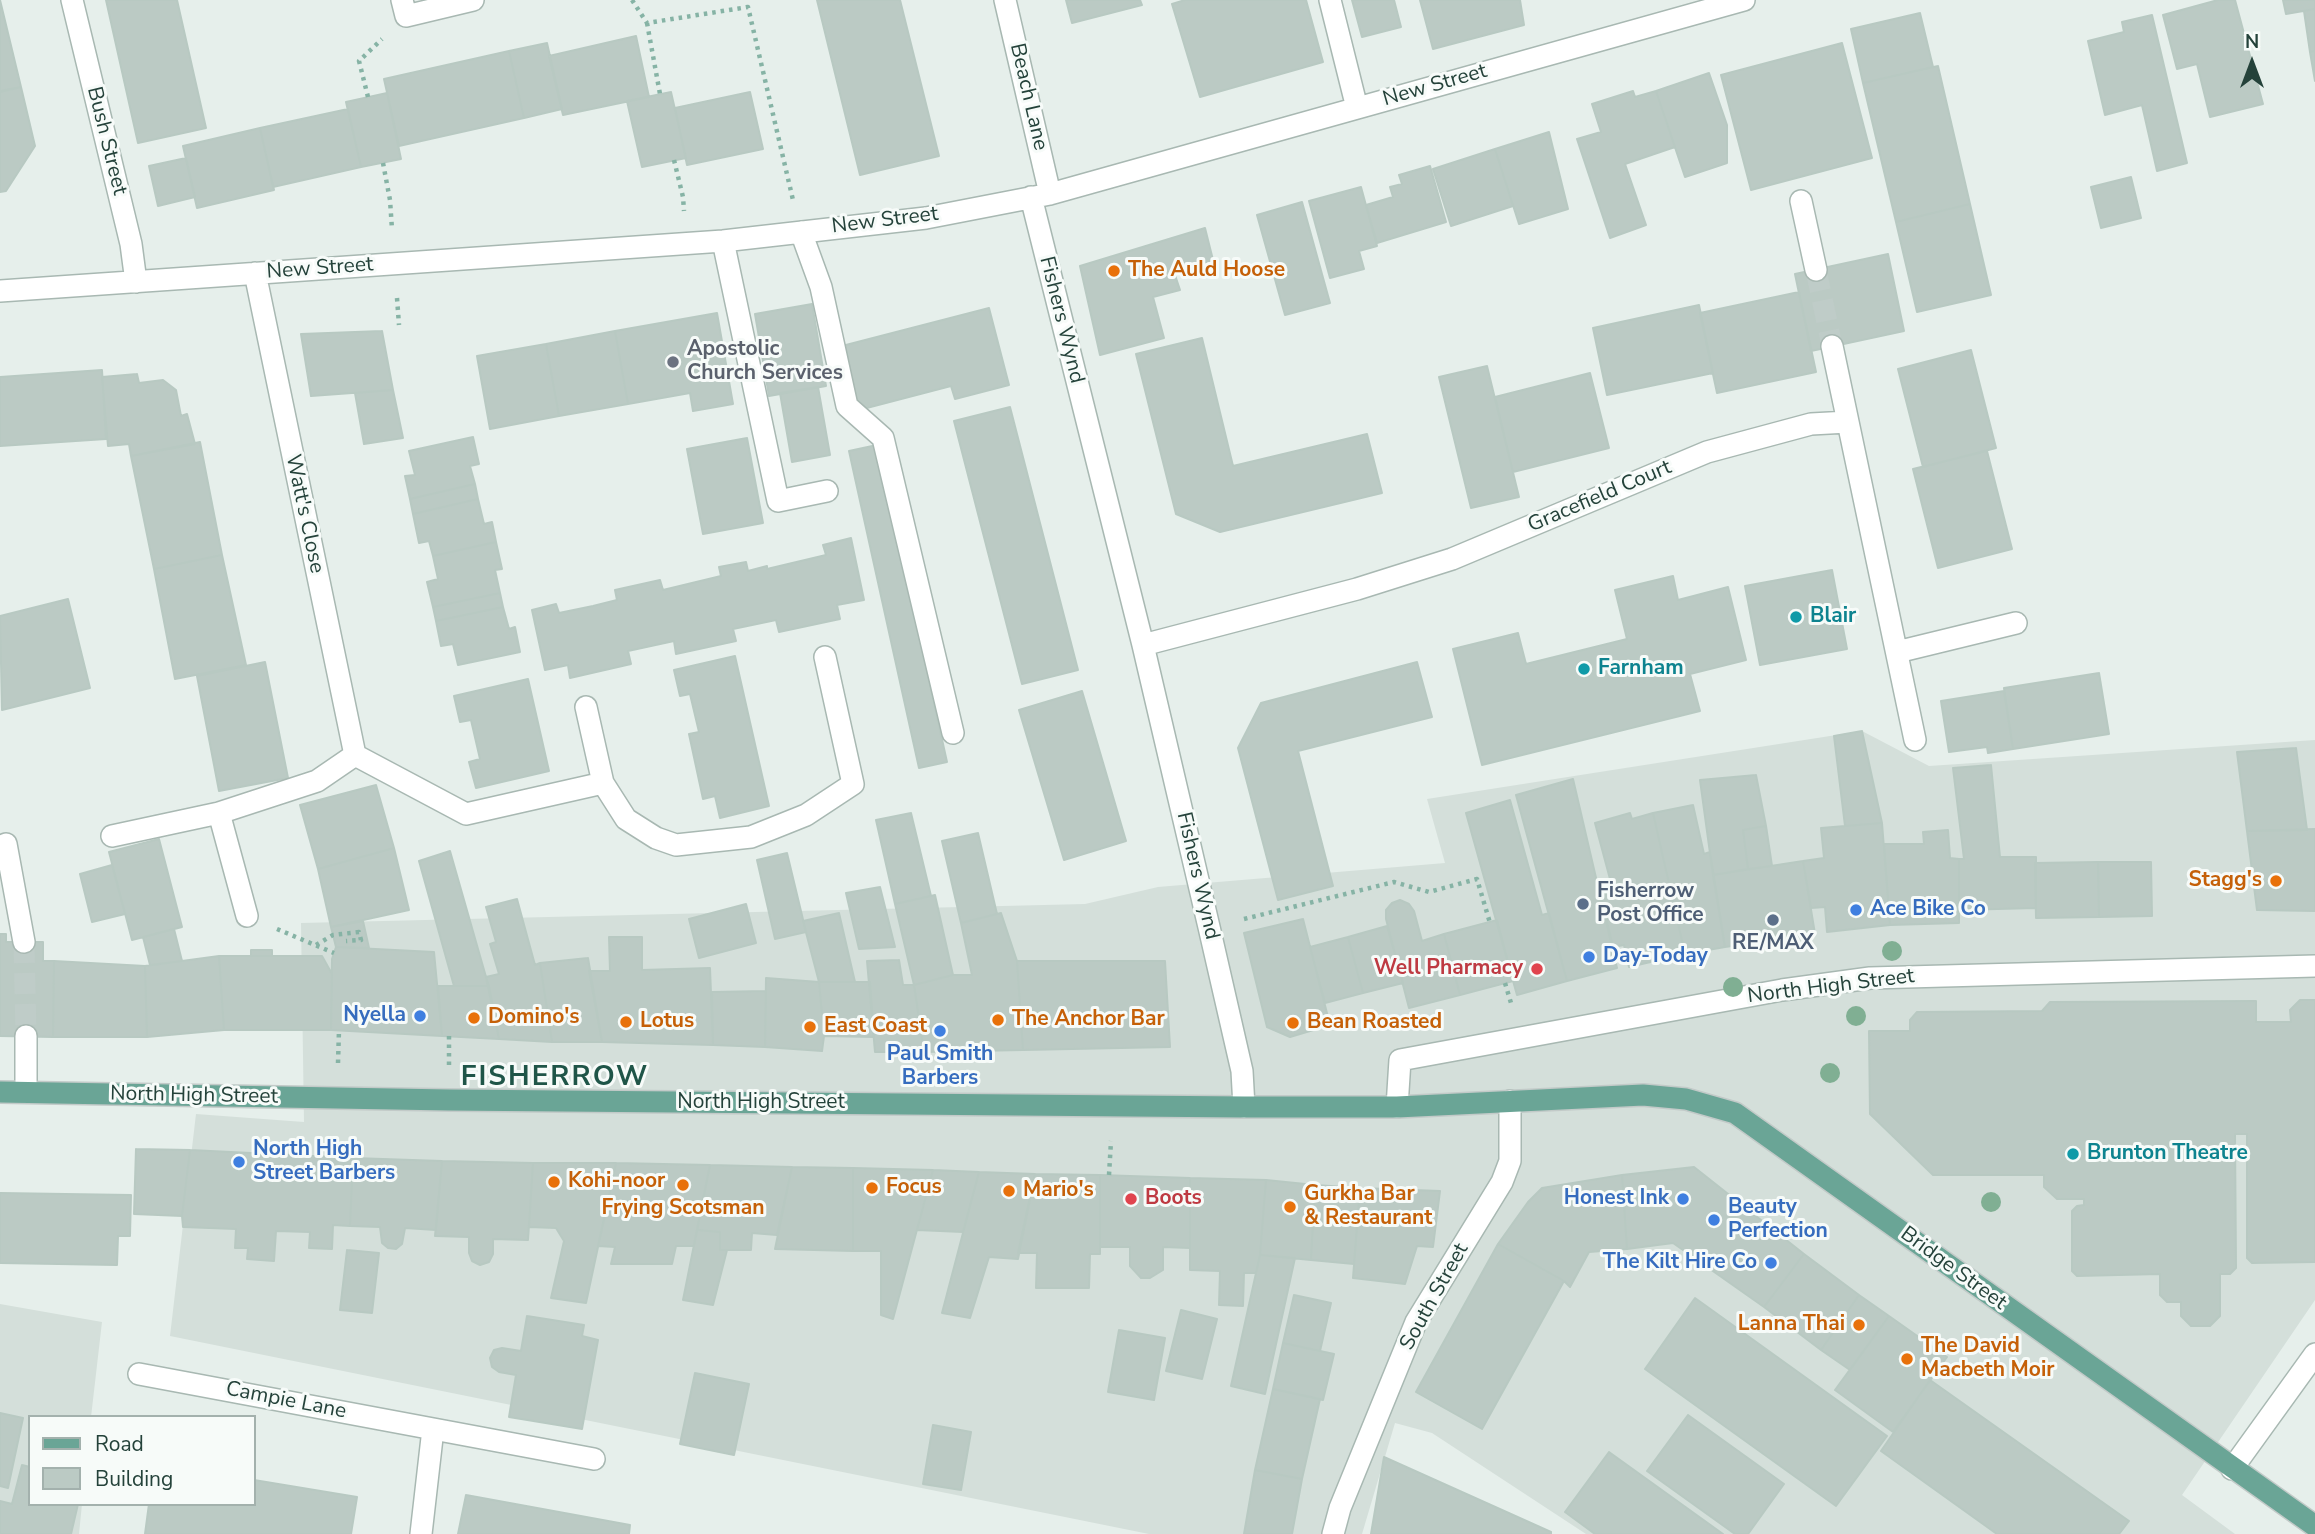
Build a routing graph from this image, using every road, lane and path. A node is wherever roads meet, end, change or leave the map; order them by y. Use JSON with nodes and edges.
{"nodes":[{"id":1,"x":72,"y":0,"type":"edge"},
{"id":2,"x":473,"y":0,"type":"edge"},
{"id":3,"x":632,"y":0,"type":"edge"},
{"id":4,"x":1005,"y":0,"type":"edge"},
{"id":5,"x":1330,"y":0,"type":"edge"},
{"id":6,"x":1744,"y":0,"type":"edge"},
{"id":7,"x":404,"y":8,"type":"edge"},
{"id":8,"x":647,"y":23,"type":"junction"},
{"id":9,"x":660,"y":94,"type":"dead end"},
{"id":10,"x":368,"y":97,"type":"dead end"},
{"id":11,"x":1357,"y":108,"type":"junction"},
{"id":12,"x":674,"y":160,"type":"dead end"},
{"id":13,"x":1040,"y":195,"type":"junction"},
{"id":14,"x":1801,"y":201,"type":"dead end"},
{"id":15,"x":801,"y":232,"type":"junction"},
{"id":16,"x":723,"y":241,"type":"junction"},
{"id":17,"x":686,"y":243,"type":"junction"},
{"id":18,"x":1816,"y":270,"type":"tunnel mouth"},
{"id":19,"x":255,"y":273,"type":"junction"},
{"id":20,"x":135,"y":282,"type":"junction"},
{"id":21,"x":0,"y":290,"type":"edge"},
{"id":22,"x":1832,"y":346,"type":"tunnel mouth"},
{"id":23,"x":1848,"y":422,"type":"junction"},
{"id":24,"x":827,"y":491,"type":"dead end"},
{"id":25,"x":2016,"y":623,"type":"dead end"},
{"id":26,"x":1143,"y":645,"type":"junction"},
{"id":27,"x":1897,"y":652,"type":"junction"},
{"id":28,"x":825,"y":657,"type":"dead end"},
{"id":29,"x":586,"y":707,"type":"dead end"},
{"id":30,"x":953,"y":733,"type":"dead end"},
{"id":31,"x":1915,"y":740,"type":"dead end"},
{"id":32,"x":355,"y":755,"type":"junction"},
{"id":33,"x":603,"y":783,"type":"junction"},
{"id":34,"x":219,"y":813,"type":"junction"},
{"id":35,"x":113,"y":836,"type":"dead end"},
{"id":36,"x":6,"y":844,"type":"dead end"},
{"id":37,"x":247,"y":916,"type":"joint"},
{"id":38,"x":1490,"y":923,"type":"dead end"},
{"id":39,"x":1209,"y":927,"type":"junction"},
{"id":40,"x":345,"y":941,"type":"dead end"},
{"id":41,"x":24,"y":942,"type":"tunnel mouth"},
{"id":42,"x":316,"y":945,"type":"junction"},
{"id":43,"x":334,"y":953,"type":"dead end"},
{"id":44,"x":2315,"y":966,"type":"edge"},
{"id":45,"x":26,"y":1036,"type":"tunnel mouth"},
{"id":46,"x":0,"y":1092,"type":"edge"},
{"id":47,"x":26,"y":1092,"type":"junction"},
{"id":48,"x":1686,"y":1099,"type":"joint"},
{"id":49,"x":1510,"y":1101,"type":"junction"},
{"id":50,"x":1244,"y":1107,"type":"junction"},
{"id":51,"x":1397,"y":1107,"type":"junction"},
{"id":52,"x":2315,"y":1354,"type":"edge"},
{"id":53,"x":139,"y":1374,"type":"dead end"},
{"id":54,"x":433,"y":1429,"type":"junction"},
{"id":55,"x":594,"y":1459,"type":"dead end"},
{"id":56,"x":2232,"y":1469,"type":"junction"},
{"id":57,"x":2315,"y":1526,"type":"edge"},
{"id":58,"x":422,"y":1534,"type":"edge"},
{"id":59,"x":1333,"y":1534,"type":"edge"}],
"edges":[{"from":1,"to":20,"type":"street","name":"Bush Street"},
{"from":2,"to":7,"type":"street"},
{"from":3,"to":8,"type":"path"},
{"from":4,"to":13,"type":"street","name":"Beach Lane"},
{"from":5,"to":11,"type":"street"},
{"from":6,"to":11,"type":"street","name":"New Street"},
{"from":7,"to":10,"type":"path"},
{"from":8,"to":9,"type":"path"},
{"from":8,"to":15,"type":"path"},
{"from":11,"to":13,"type":"street","name":"New Street"},
{"from":12,"to":17,"type":"path"},
{"from":13,"to":15,"type":"street","name":"New Street"},
{"from":13,"to":26,"type":"street","name":"Fishers Wynd"},
{"from":14,"to":18,"type":"street"},
{"from":15,"to":16,"type":"street","name":"New Street"},
{"from":15,"to":30,"type":"street"},
{"from":16,"to":17,"type":"street","name":"New Street"},
{"from":16,"to":24,"type":"street"},
{"from":17,"to":19,"type":"street","name":"New Street"},
{"from":19,"to":20,"type":"street","name":"New Street"},
{"from":19,"to":32,"type":"street","name":"Watt's Close"},
{"from":20,"to":21,"type":"street","name":"New Street"},
{"from":22,"to":23,"type":"street"},
{"from":23,"to":26,"type":"street","name":"Gracefield Court"},
{"from":23,"to":27,"type":"street"},
{"from":25,"to":27,"type":"street"},
{"from":26,"to":39,"type":"street","name":"Fishers Wynd"},
{"from":27,"to":31,"type":"street"},
{"from":28,"to":33,"type":"street"},
{"from":29,"to":33,"type":"street"},
{"from":32,"to":33,"type":"street"},
{"from":32,"to":34,"type":"street"},
{"from":34,"to":35,"type":"street"},
{"from":34,"to":37,"type":"street"},
{"from":36,"to":41,"type":"street"},
{"from":37,"to":42,"type":"path"},
{"from":38,"to":39,"type":"path"},
{"from":39,"to":50,"type":"street","name":"Fishers Wynd"},
{"from":40,"to":42,"type":"path"},
{"from":42,"to":43,"type":"path"},
{"from":44,"to":51,"type":"street","name":"North High Street"},
{"from":45,"to":47,"type":"street"},
{"from":46,"to":47,"type":"main road","name":"North High Street"},
{"from":47,"to":50,"type":"main road","name":"North High Street"},
{"from":48,"to":49,"type":"main road","name":"North High Street"},
{"from":48,"to":56,"type":"main road","name":"Bridge Street"},
{"from":49,"to":51,"type":"main road","name":"North High Street"},
{"from":49,"to":59,"type":"street","name":"South Street"},
{"from":50,"to":51,"type":"main road","name":"North High Street"},
{"from":52,"to":56,"type":"street"},
{"from":53,"to":54,"type":"street","name":"Campie Lane"},
{"from":54,"to":55,"type":"street","name":"Campie Lane"},
{"from":54,"to":58,"type":"street"},
{"from":56,"to":57,"type":"main road","name":"Bridge Street"}]}
